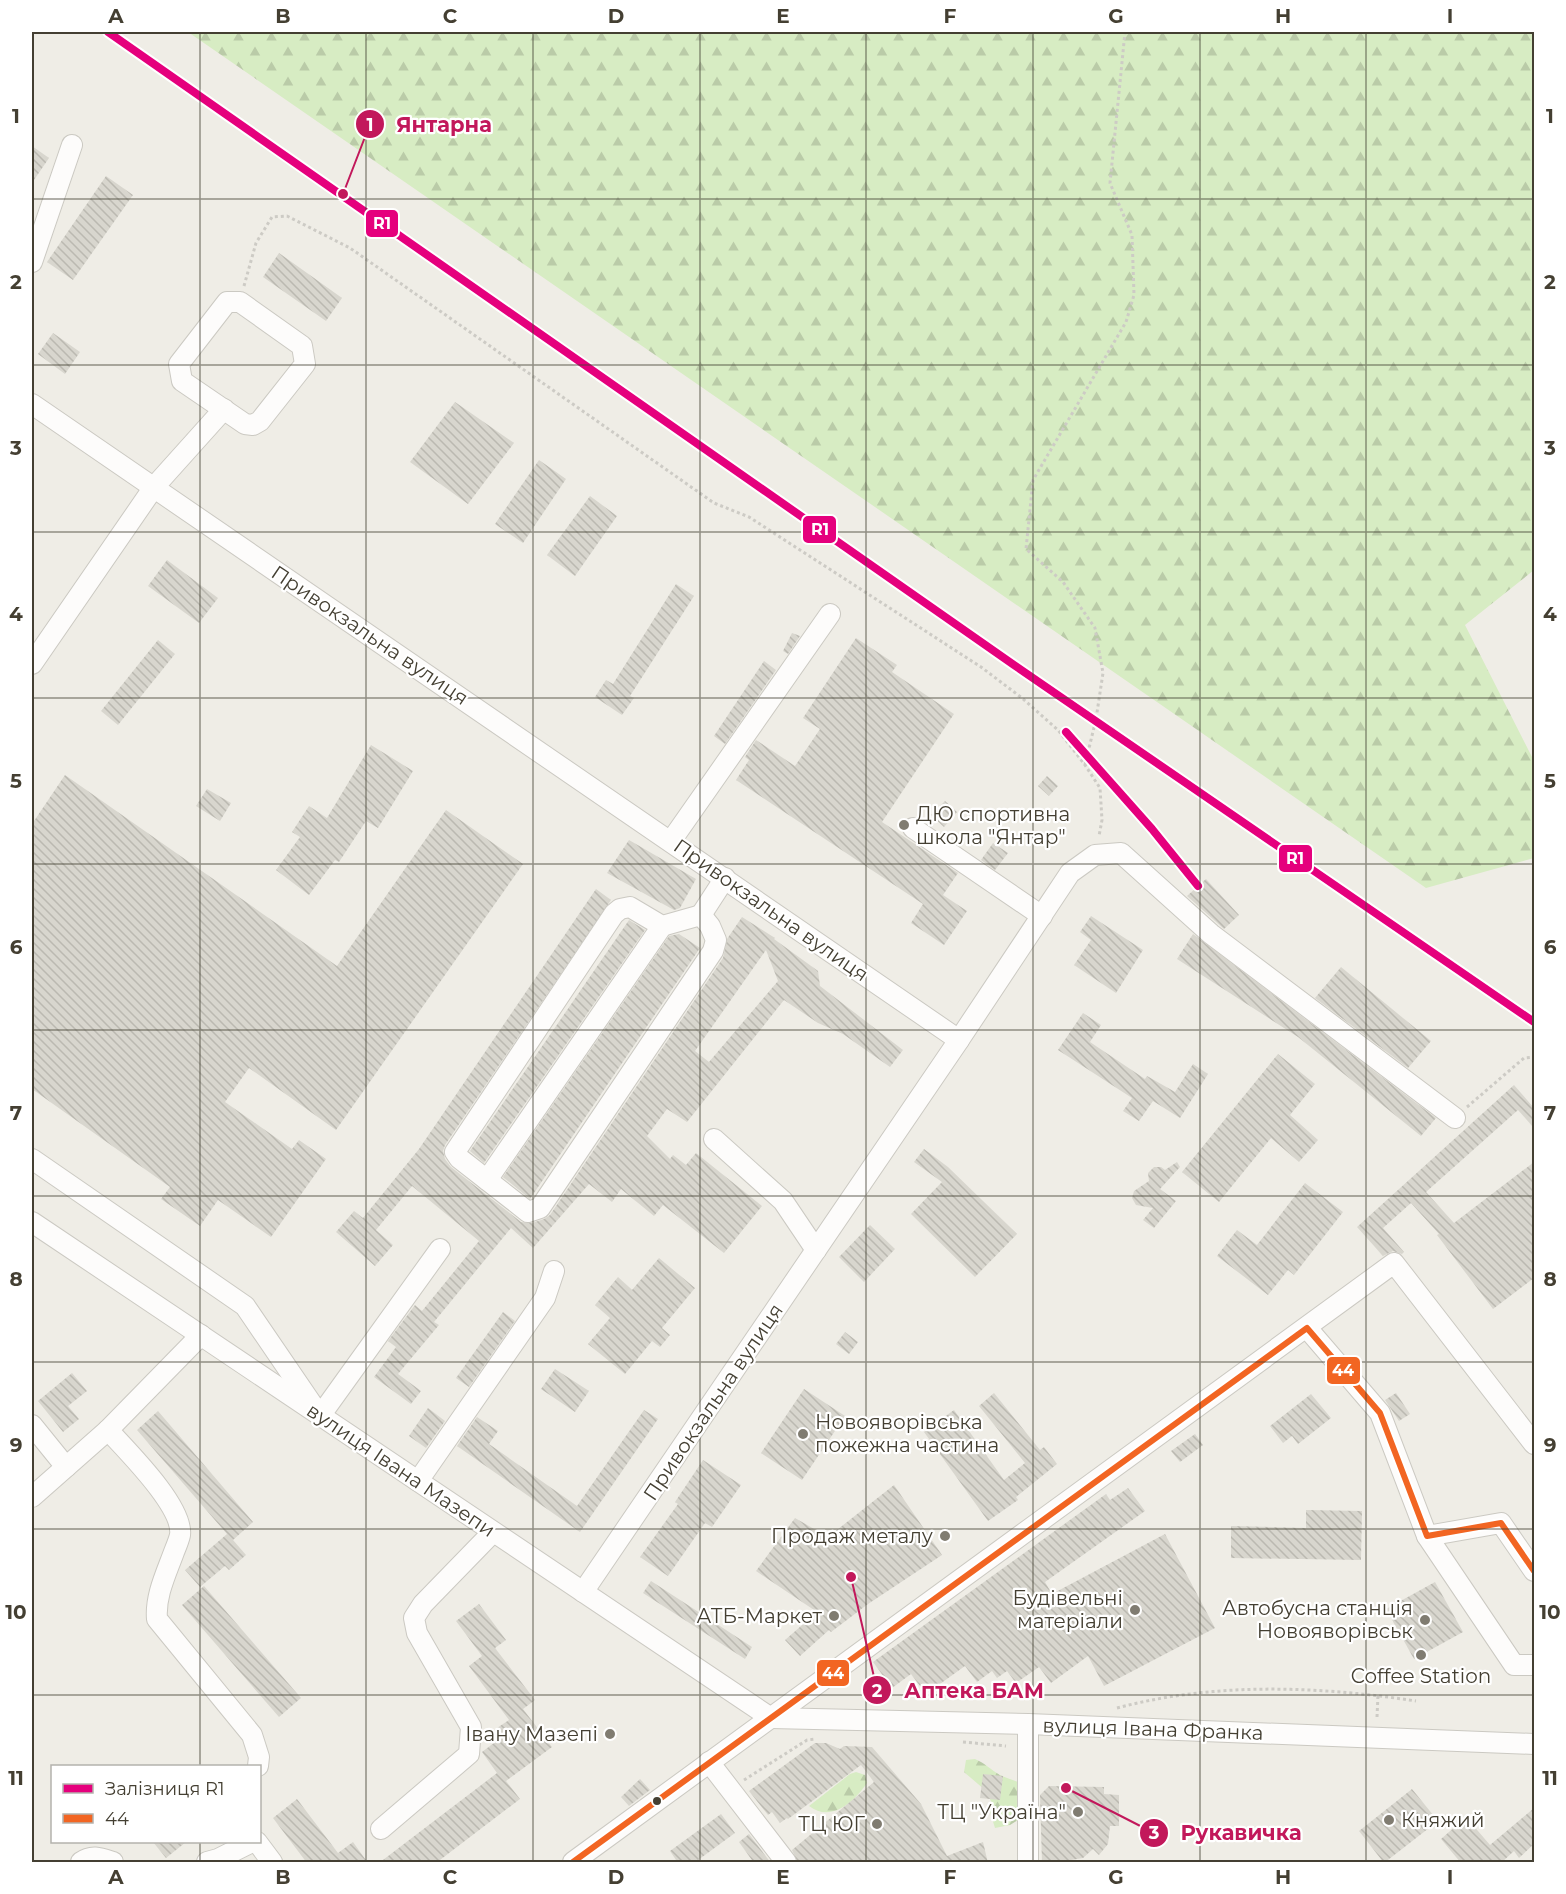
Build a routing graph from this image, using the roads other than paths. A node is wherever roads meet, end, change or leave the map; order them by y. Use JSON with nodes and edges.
{"nodes":[{"id":1,"x":72,"y":145,"type":"dead end"},
{"id":2,"x":32,"y":262,"type":"edge"},
{"id":3,"x":32,"y":404,"type":"edge"},
{"id":4,"x":224,"y":410,"type":"junction"},
{"id":5,"x":154,"y":487,"type":"junction"},
{"id":6,"x":830,"y":614,"type":"dead end"},
{"id":7,"x":32,"y":664,"type":"edge"},
{"id":8,"x":913,"y":828,"type":"dead end"},
{"id":9,"x":671,"y":841,"type":"junction"},
{"id":10,"x":725,"y":878,"type":"junction"},
{"id":11,"x":701,"y":915,"type":"junction"},
{"id":12,"x":1042,"y":916,"type":"junction"},
{"id":13,"x":662,"y":926,"type":"junction"},
{"id":14,"x":959,"y":1040,"type":"junction"},
{"id":15,"x":1455,"y":1118,"type":"road end"},
{"id":16,"x":714,"y":1139,"type":"dead end"},
{"id":17,"x":32,"y":1159,"type":"edge"},
{"id":18,"x":487,"y":1180,"type":"junction"},
{"id":19,"x":32,"y":1222,"type":"edge"},
{"id":20,"x":440,"y":1249,"type":"dead end"},
{"id":21,"x":816,"y":1250,"type":"junction"},
{"id":22,"x":554,"y":1271,"type":"dead end"},
{"id":23,"x":1307,"y":1328,"type":"junction"},
{"id":24,"x":201,"y":1335,"type":"junction"},
{"id":25,"x":320,"y":1416,"type":"junction"},
{"id":26,"x":32,"y":1425,"type":"edge"},
{"id":27,"x":108,"y":1430,"type":"junction"},
{"id":28,"x":1534,"y":1444,"type":"edge"},
{"id":29,"x":66,"y":1467,"type":"junction"},
{"id":30,"x":418,"y":1481,"type":"junction"},
{"id":31,"x":32,"y":1497,"type":"edge"},
{"id":32,"x":493,"y":1532,"type":"junction"},
{"id":33,"x":1427,"y":1536,"type":"junction"},
{"id":34,"x":1534,"y":1571,"type":"edge"},
{"id":35,"x":583,"y":1592,"type":"junction"},
{"id":36,"x":1534,"y":1665,"type":"edge"},
{"id":37,"x":771,"y":1718,"type":"junction"},
{"id":38,"x":1028,"y":1724,"type":"junction"},
{"id":39,"x":1534,"y":1744,"type":"edge"},
{"id":40,"x":709,"y":1762,"type":"junction"},
{"id":41,"x":258,"y":1765,"type":"edge"},
{"id":42,"x":381,"y":1829,"type":"dead end"},
{"id":43,"x":250,"y":1843,"type":"edge"},
{"id":44,"x":258,"y":1843,"type":"edge"},
{"id":45,"x":81,"y":1863,"type":"edge"},
{"id":46,"x":113,"y":1863,"type":"edge"},
{"id":47,"x":207,"y":1863,"type":"edge"},
{"id":48,"x":273,"y":1863,"type":"edge"},
{"id":49,"x":573,"y":1863,"type":"edge"},
{"id":50,"x":786,"y":1863,"type":"edge"},
{"id":51,"x":1028,"y":1863,"type":"edge"}],
"edges":[{"from":1,"to":2,"type":"street"},
{"from":3,"to":5,"type":"street","name":"Привокзальна вулиця"},
{"from":4,"to":4,"type":"street"},
{"from":4,"to":5,"type":"street"},
{"from":5,"to":7,"type":"street"},
{"from":5,"to":9,"type":"street","name":"Привокзальна вулиця"},
{"from":6,"to":9,"type":"street"},
{"from":8,"to":12,"type":"street"},
{"from":9,"to":10,"type":"street","name":"Привокзальна вулиця"},
{"from":10,"to":11,"type":"street"},
{"from":10,"to":14,"type":"street","name":"Привокзальна вулиця"},
{"from":11,"to":13,"type":"street"},
{"from":11,"to":18,"type":"street"},
{"from":12,"to":14,"type":"street"},
{"from":12,"to":15,"type":"street"},
{"from":13,"to":18,"type":"street"},
{"from":13,"to":18,"type":"street"},
{"from":14,"to":21,"type":"street","name":"Привокзальна вулиця"},
{"from":16,"to":21,"type":"street"},
{"from":17,"to":25,"type":"street"},
{"from":19,"to":24,"type":"street","name":"вулиця Івана Мазепи"},
{"from":20,"to":25,"type":"street"},
{"from":21,"to":35,"type":"street","name":"Привокзальна вулиця"},
{"from":22,"to":30,"type":"street"},
{"from":23,"to":28,"type":"street"},
{"from":23,"to":33,"type":"street"},
{"from":23,"to":37,"type":"street"},
{"from":24,"to":25,"type":"street","name":"вулиця Івана Мазепи"},
{"from":24,"to":27,"type":"street"},
{"from":25,"to":30,"type":"street","name":"вулиця Івана Мазепи"},
{"from":26,"to":29,"type":"street"},
{"from":27,"to":29,"type":"street"},
{"from":27,"to":41,"type":"street"},
{"from":29,"to":31,"type":"street"},
{"from":30,"to":32,"type":"street","name":"вулиця Івана Мазепи"},
{"from":32,"to":35,"type":"street","name":"вулиця Івана Мазепи"},
{"from":32,"to":42,"type":"street"},
{"from":33,"to":34,"type":"street"},
{"from":33,"to":36,"type":"street"},
{"from":35,"to":37,"type":"street","name":"вулиця Івана Мазепи"},
{"from":37,"to":38,"type":"street","name":"вулиця Івана Франка"},
{"from":37,"to":40,"type":"street"},
{"from":38,"to":39,"type":"street","name":"вулиця Івана Франка"},
{"from":38,"to":51,"type":"street"},
{"from":40,"to":49,"type":"street"},
{"from":40,"to":50,"type":"street"},
{"from":43,"to":47,"type":"street"},
{"from":44,"to":48,"type":"street"},
{"from":45,"to":46,"type":"street"}]}
